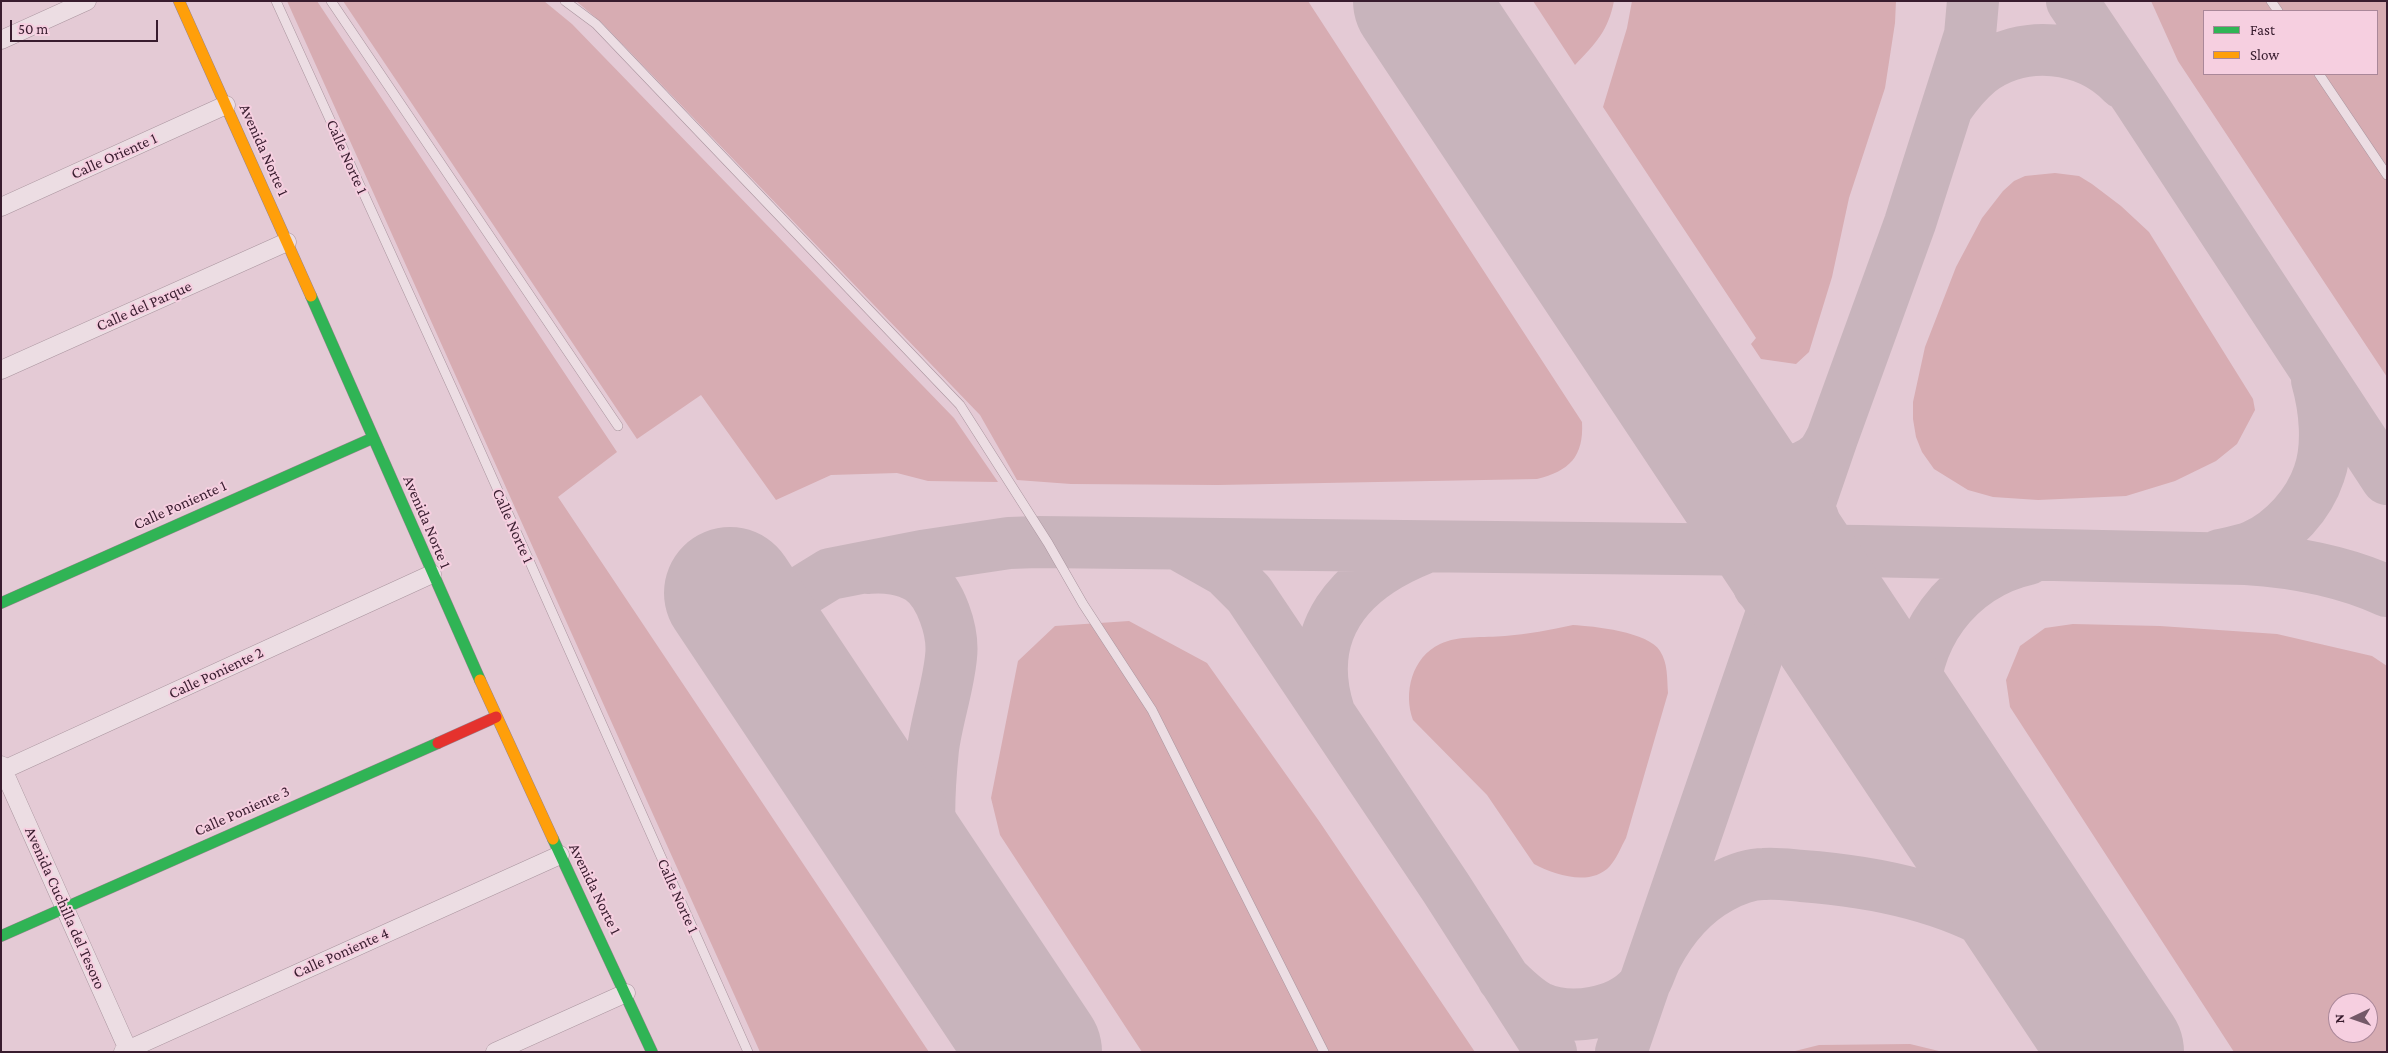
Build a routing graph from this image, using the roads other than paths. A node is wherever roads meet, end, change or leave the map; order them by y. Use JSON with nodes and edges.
{"nodes":[{"id":1,"x":87,"y":1,"type":"edge"},
{"id":2,"x":178,"y":1,"type":"edge"},
{"id":3,"x":276,"y":1,"type":"edge"},
{"id":4,"x":331,"y":1,"type":"edge"},
{"id":5,"x":565,"y":1,"type":"edge"},
{"id":6,"x":1,"y":40,"type":"edge"},
{"id":7,"x":2320,"y":75,"type":"edge"},
{"id":8,"x":226,"y":105,"type":"junction"},
{"id":9,"x":2387,"y":175,"type":"edge"},
{"id":10,"x":1,"y":207,"type":"edge"},
{"id":11,"x":288,"y":242,"type":"junction"},
{"id":12,"x":1,"y":370,"type":"edge"},
{"id":13,"x":618,"y":426,"type":"dead end"},
{"id":14,"x":373,"y":438,"type":"junction"},
{"id":15,"x":432,"y":574,"type":"junction"},
{"id":16,"x":1,"y":602,"type":"edge"},
{"id":17,"x":496,"y":717,"type":"junction"},
{"id":18,"x":2,"y":769,"type":"edge"},
{"id":19,"x":560,"y":855,"type":"junction"},
{"id":20,"x":64,"y":908,"type":"junction"},
{"id":21,"x":1,"y":936,"type":"edge"},
{"id":22,"x":626,"y":993,"type":"junction"},
{"id":23,"x":127,"y":1051,"type":"edge"},
{"id":24,"x":495,"y":1052,"type":"edge"},
{"id":25,"x":652,"y":1052,"type":"edge"},
{"id":26,"x":748,"y":1052,"type":"edge"},
{"id":27,"x":1324,"y":1052,"type":"edge"}],
"edges":[{"from":1,"to":6,"type":"street"},
{"from":2,"to":8,"type":"street","name":"Avenida Norte 1"},
{"from":3,"to":26,"type":"lane","name":"Calle Norte 1"},
{"from":4,"to":13,"type":"lane"},
{"from":5,"to":27,"type":"lane"},
{"from":7,"to":9,"type":"lane"},
{"from":8,"to":10,"type":"street","name":"Calle Oriente 1"},
{"from":8,"to":11,"type":"street","name":"Avenida Norte 1"},
{"from":11,"to":12,"type":"street","name":"Calle del Parque"},
{"from":11,"to":14,"type":"street","name":"Avenida Norte 1"},
{"from":14,"to":15,"type":"street","name":"Avenida Norte 1"},
{"from":14,"to":16,"type":"street","name":"Calle Poniente 1"},
{"from":15,"to":17,"type":"street","name":"Avenida Norte 1"},
{"from":15,"to":18,"type":"street","name":"Calle Poniente 2"},
{"from":17,"to":19,"type":"street","name":"Avenida Norte 1"},
{"from":17,"to":20,"type":"street","name":"Calle Poniente 3"},
{"from":18,"to":20,"type":"street","name":"Avenida Cuchilla del Tesoro"},
{"from":19,"to":22,"type":"street","name":"Avenida Norte 1"},
{"from":19,"to":23,"type":"street","name":"Calle Poniente 4"},
{"from":20,"to":21,"type":"street","name":"Calle Poniente 3"},
{"from":20,"to":23,"type":"street","name":"Avenida Cuchilla del Tesoro"},
{"from":22,"to":24,"type":"street"},
{"from":22,"to":25,"type":"street","name":"Avenida Norte 1"}]}
